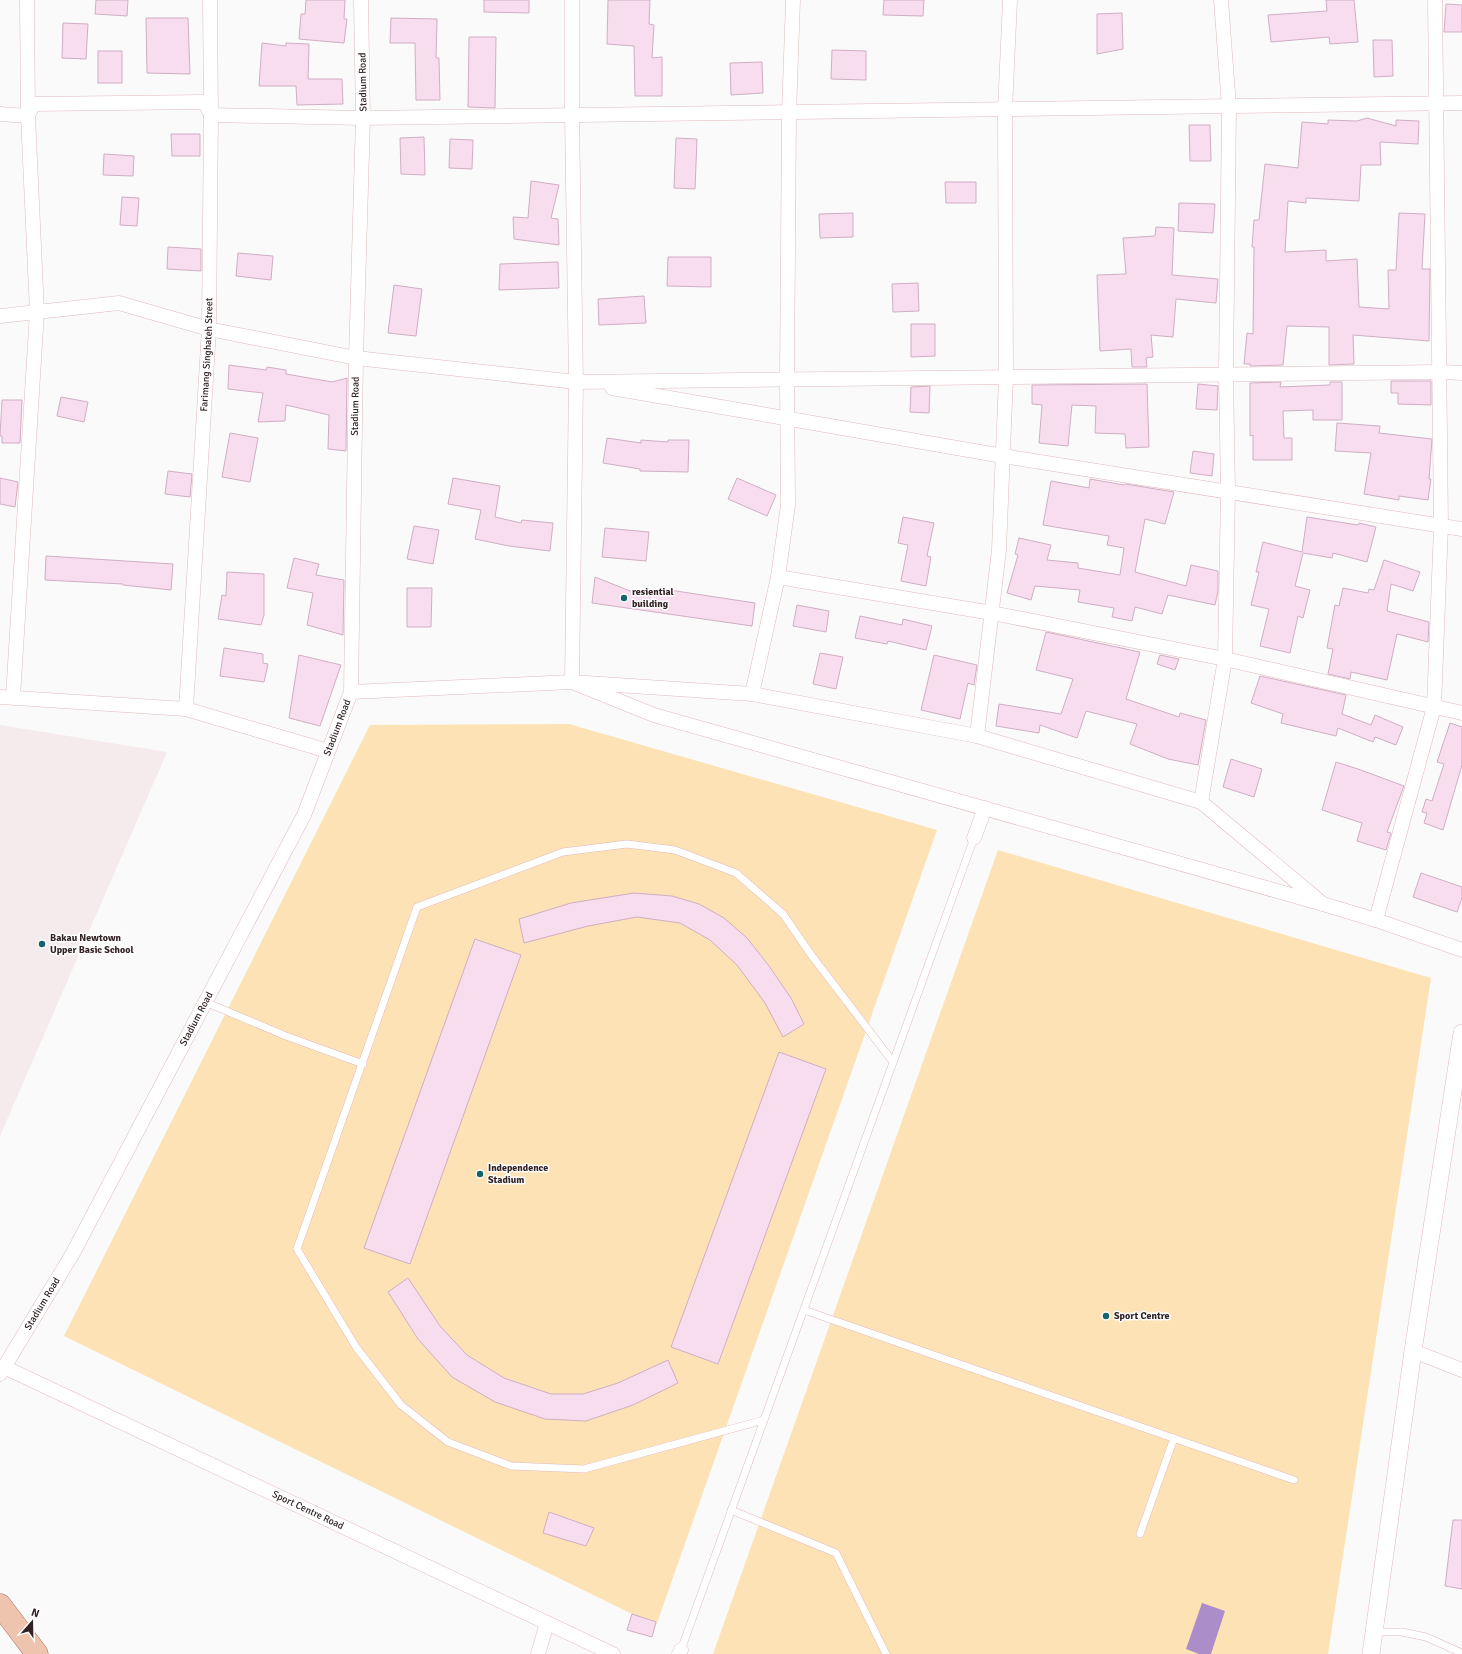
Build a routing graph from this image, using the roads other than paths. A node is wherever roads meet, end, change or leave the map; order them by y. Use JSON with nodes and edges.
{"nodes":[{"id":1,"x":27,"y":0,"type":"edge"},
{"id":2,"x":210,"y":0,"type":"edge"},
{"id":3,"x":361,"y":0,"type":"edge"},
{"id":4,"x":572,"y":0,"type":"edge"},
{"id":5,"x":792,"y":0,"type":"edge"},
{"id":6,"x":1010,"y":0,"type":"edge"},
{"id":7,"x":1221,"y":0,"type":"edge"},
{"id":8,"x":1435,"y":0,"type":"edge"},
{"id":9,"x":1462,"y":103,"type":"edge"},
{"id":10,"x":1436,"y":104,"type":"junction"},
{"id":11,"x":1229,"y":107,"type":"junction"},
{"id":12,"x":1005,"y":110,"type":"junction"},
{"id":13,"x":788,"y":112,"type":"junction"},
{"id":14,"x":0,"y":114,"type":"edge"},
{"id":15,"x":211,"y":115,"type":"junction"},
{"id":16,"x":28,"y":116,"type":"junction"},
{"id":17,"x":572,"y":116,"type":"junction"},
{"id":18,"x":363,"y":118,"type":"junction"},
{"id":19,"x":36,"y":312,"type":"junction"},
{"id":20,"x":0,"y":316,"type":"edge"},
{"id":21,"x":209,"y":329,"type":"junction"},
{"id":22,"x":356,"y":358,"type":"junction"},
{"id":23,"x":1440,"y":372,"type":"junction"},
{"id":24,"x":1462,"y":373,"type":"edge"},
{"id":25,"x":1226,"y":374,"type":"junction"},
{"id":26,"x":1006,"y":377,"type":"junction"},
{"id":27,"x":787,"y":380,"type":"junction"},
{"id":28,"x":576,"y":382,"type":"junction"},
{"id":29,"x":787,"y":418,"type":"junction"},
{"id":30,"x":1003,"y":456,"type":"junction"},
{"id":31,"x":1228,"y":491,"type":"junction"},
{"id":32,"x":1441,"y":526,"type":"junction"},
{"id":33,"x":1462,"y":529,"type":"edge"},
{"id":34,"x":778,"y":577,"type":"junction"},
{"id":35,"x":992,"y":613,"type":"junction"},
{"id":36,"x":1225,"y":659,"type":"junction"},
{"id":37,"x":572,"y":682,"type":"junction"},
{"id":38,"x":351,"y":692,"type":"junction"},
{"id":39,"x":752,"y":694,"type":"junction"},
{"id":40,"x":7,"y":697,"type":"edge"},
{"id":41,"x":1434,"y":707,"type":"junction"},
{"id":42,"x":186,"y":709,"type":"junction"},
{"id":43,"x":1462,"y":713,"type":"edge"},
{"id":44,"x":977,"y":736,"type":"junction"},
{"id":45,"x":328,"y":751,"type":"junction"},
{"id":46,"x":1201,"y":802,"type":"junction"},
{"id":47,"x":985,"y":808,"type":"junction"},
{"id":48,"x":974,"y":838,"type":"joint"},
{"id":49,"x":1323,"y":904,"type":"junction"},
{"id":50,"x":1376,"y":920,"type":"junction"},
{"id":51,"x":1462,"y":950,"type":"edge"},
{"id":52,"x":205,"y":1002,"type":"junction"},
{"id":53,"x":1462,"y":1033,"type":"edge"},
{"id":54,"x":893,"y":1062,"type":"junction"},
{"id":55,"x":363,"y":1064,"type":"junction"},
{"id":56,"x":804,"y":1310,"type":"junction"},
{"id":57,"x":1413,"y":1352,"type":"junction"},
{"id":58,"x":1462,"y":1370,"type":"edge"},
{"id":59,"x":2,"y":1371,"type":"edge"},
{"id":60,"x":764,"y":1420,"type":"junction"},
{"id":61,"x":1174,"y":1438,"type":"junction"},
{"id":62,"x":1294,"y":1480,"type":"dead end"},
{"id":63,"x":732,"y":1510,"type":"junction"},
{"id":64,"x":1140,"y":1534,"type":"dead end"},
{"id":65,"x":0,"y":1605,"type":"edge"},
{"id":66,"x":547,"y":1623,"type":"junction"},
{"id":67,"x":1374,"y":1632,"type":"junction"},
{"id":68,"x":680,"y":1652,"type":"edge"},
{"id":69,"x":1462,"y":1653,"type":"edge"},
{"id":70,"x":37,"y":1654,"type":"edge"},
{"id":71,"x":538,"y":1654,"type":"edge"},
{"id":72,"x":613,"y":1654,"type":"edge"},
{"id":73,"x":886,"y":1654,"type":"edge"},
{"id":74,"x":1372,"y":1654,"type":"edge"}],
"edges":[{"from":1,"to":16,"type":"street"},
{"from":2,"to":15,"type":"street","name":"Farimang Singhateh Street"},
{"from":3,"to":18,"type":"street","name":"Stadium Road"},
{"from":4,"to":17,"type":"street"},
{"from":5,"to":13,"type":"street"},
{"from":6,"to":12,"type":"street"},
{"from":7,"to":11,"type":"street"},
{"from":8,"to":10,"type":"street"},
{"from":9,"to":10,"type":"street"},
{"from":10,"to":11,"type":"street"},
{"from":10,"to":23,"type":"street"},
{"from":11,"to":12,"type":"street"},
{"from":11,"to":25,"type":"street"},
{"from":12,"to":13,"type":"street"},
{"from":12,"to":26,"type":"street"},
{"from":13,"to":17,"type":"street"},
{"from":13,"to":27,"type":"street"},
{"from":14,"to":16,"type":"street"},
{"from":15,"to":16,"type":"street"},
{"from":15,"to":18,"type":"street"},
{"from":15,"to":21,"type":"street","name":"Farimang Singhateh Street"},
{"from":16,"to":19,"type":"street"},
{"from":17,"to":18,"type":"street"},
{"from":17,"to":28,"type":"street"},
{"from":18,"to":22,"type":"street","name":"Stadium Road"},
{"from":19,"to":20,"type":"street"},
{"from":19,"to":21,"type":"street"},
{"from":19,"to":40,"type":"street"},
{"from":21,"to":22,"type":"street"},
{"from":21,"to":42,"type":"street","name":"Farimang Singhateh Street"},
{"from":22,"to":28,"type":"street"},
{"from":22,"to":38,"type":"street","name":"Stadium Road"},
{"from":23,"to":24,"type":"street"},
{"from":23,"to":25,"type":"street"},
{"from":23,"to":32,"type":"street"},
{"from":25,"to":26,"type":"street"},
{"from":25,"to":31,"type":"street"},
{"from":26,"to":27,"type":"street"},
{"from":26,"to":30,"type":"street"},
{"from":27,"to":28,"type":"street"},
{"from":27,"to":29,"type":"street"},
{"from":28,"to":29,"type":"street"},
{"from":28,"to":37,"type":"street"},
{"from":29,"to":30,"type":"street"},
{"from":29,"to":34,"type":"street"},
{"from":30,"to":31,"type":"street"},
{"from":30,"to":35,"type":"street"},
{"from":31,"to":32,"type":"street"},
{"from":31,"to":36,"type":"street"},
{"from":32,"to":33,"type":"street"},
{"from":32,"to":41,"type":"street"},
{"from":34,"to":35,"type":"street"},
{"from":34,"to":39,"type":"street"},
{"from":35,"to":36,"type":"street"},
{"from":35,"to":44,"type":"street"},
{"from":36,"to":41,"type":"street"},
{"from":36,"to":46,"type":"street"},
{"from":37,"to":38,"type":"street"},
{"from":37,"to":39,"type":"street"},
{"from":37,"to":47,"type":"street"},
{"from":38,"to":45,"type":"street","name":"Stadium Road"},
{"from":39,"to":44,"type":"street"},
{"from":40,"to":42,"type":"street"},
{"from":41,"to":43,"type":"street"},
{"from":41,"to":50,"type":"street"},
{"from":42,"to":45,"type":"street"},
{"from":44,"to":46,"type":"street"},
{"from":45,"to":52,"type":"street","name":"Stadium Road"},
{"from":46,"to":49,"type":"street"},
{"from":47,"to":48,"type":"street"},
{"from":47,"to":49,"type":"street"},
{"from":48,"to":54,"type":"lane"},
{"from":49,"to":50,"type":"street"},
{"from":50,"to":51,"type":"street"},
{"from":52,"to":55,"type":"lane"},
{"from":52,"to":59,"type":"street","name":"Stadium Road"},
{"from":53,"to":57,"type":"street"},
{"from":54,"to":55,"type":"lane"},
{"from":54,"to":56,"type":"lane"},
{"from":55,"to":60,"type":"lane"},
{"from":56,"to":60,"type":"lane"},
{"from":56,"to":61,"type":"lane"},
{"from":57,"to":58,"type":"street"},
{"from":57,"to":67,"type":"street"},
{"from":59,"to":66,"type":"street","name":"Sport Centre Road"},
{"from":60,"to":63,"type":"lane"},
{"from":61,"to":62,"type":"lane"},
{"from":61,"to":64,"type":"lane"},
{"from":63,"to":68,"type":"lane"},
{"from":63,"to":73,"type":"lane"},
{"from":65,"to":70,"type":"main road"},
{"from":66,"to":71,"type":"street"},
{"from":66,"to":72,"type":"street","name":"Sport Centre Road"},
{"from":67,"to":69,"type":"lane"},
{"from":67,"to":74,"type":"street"}]}
